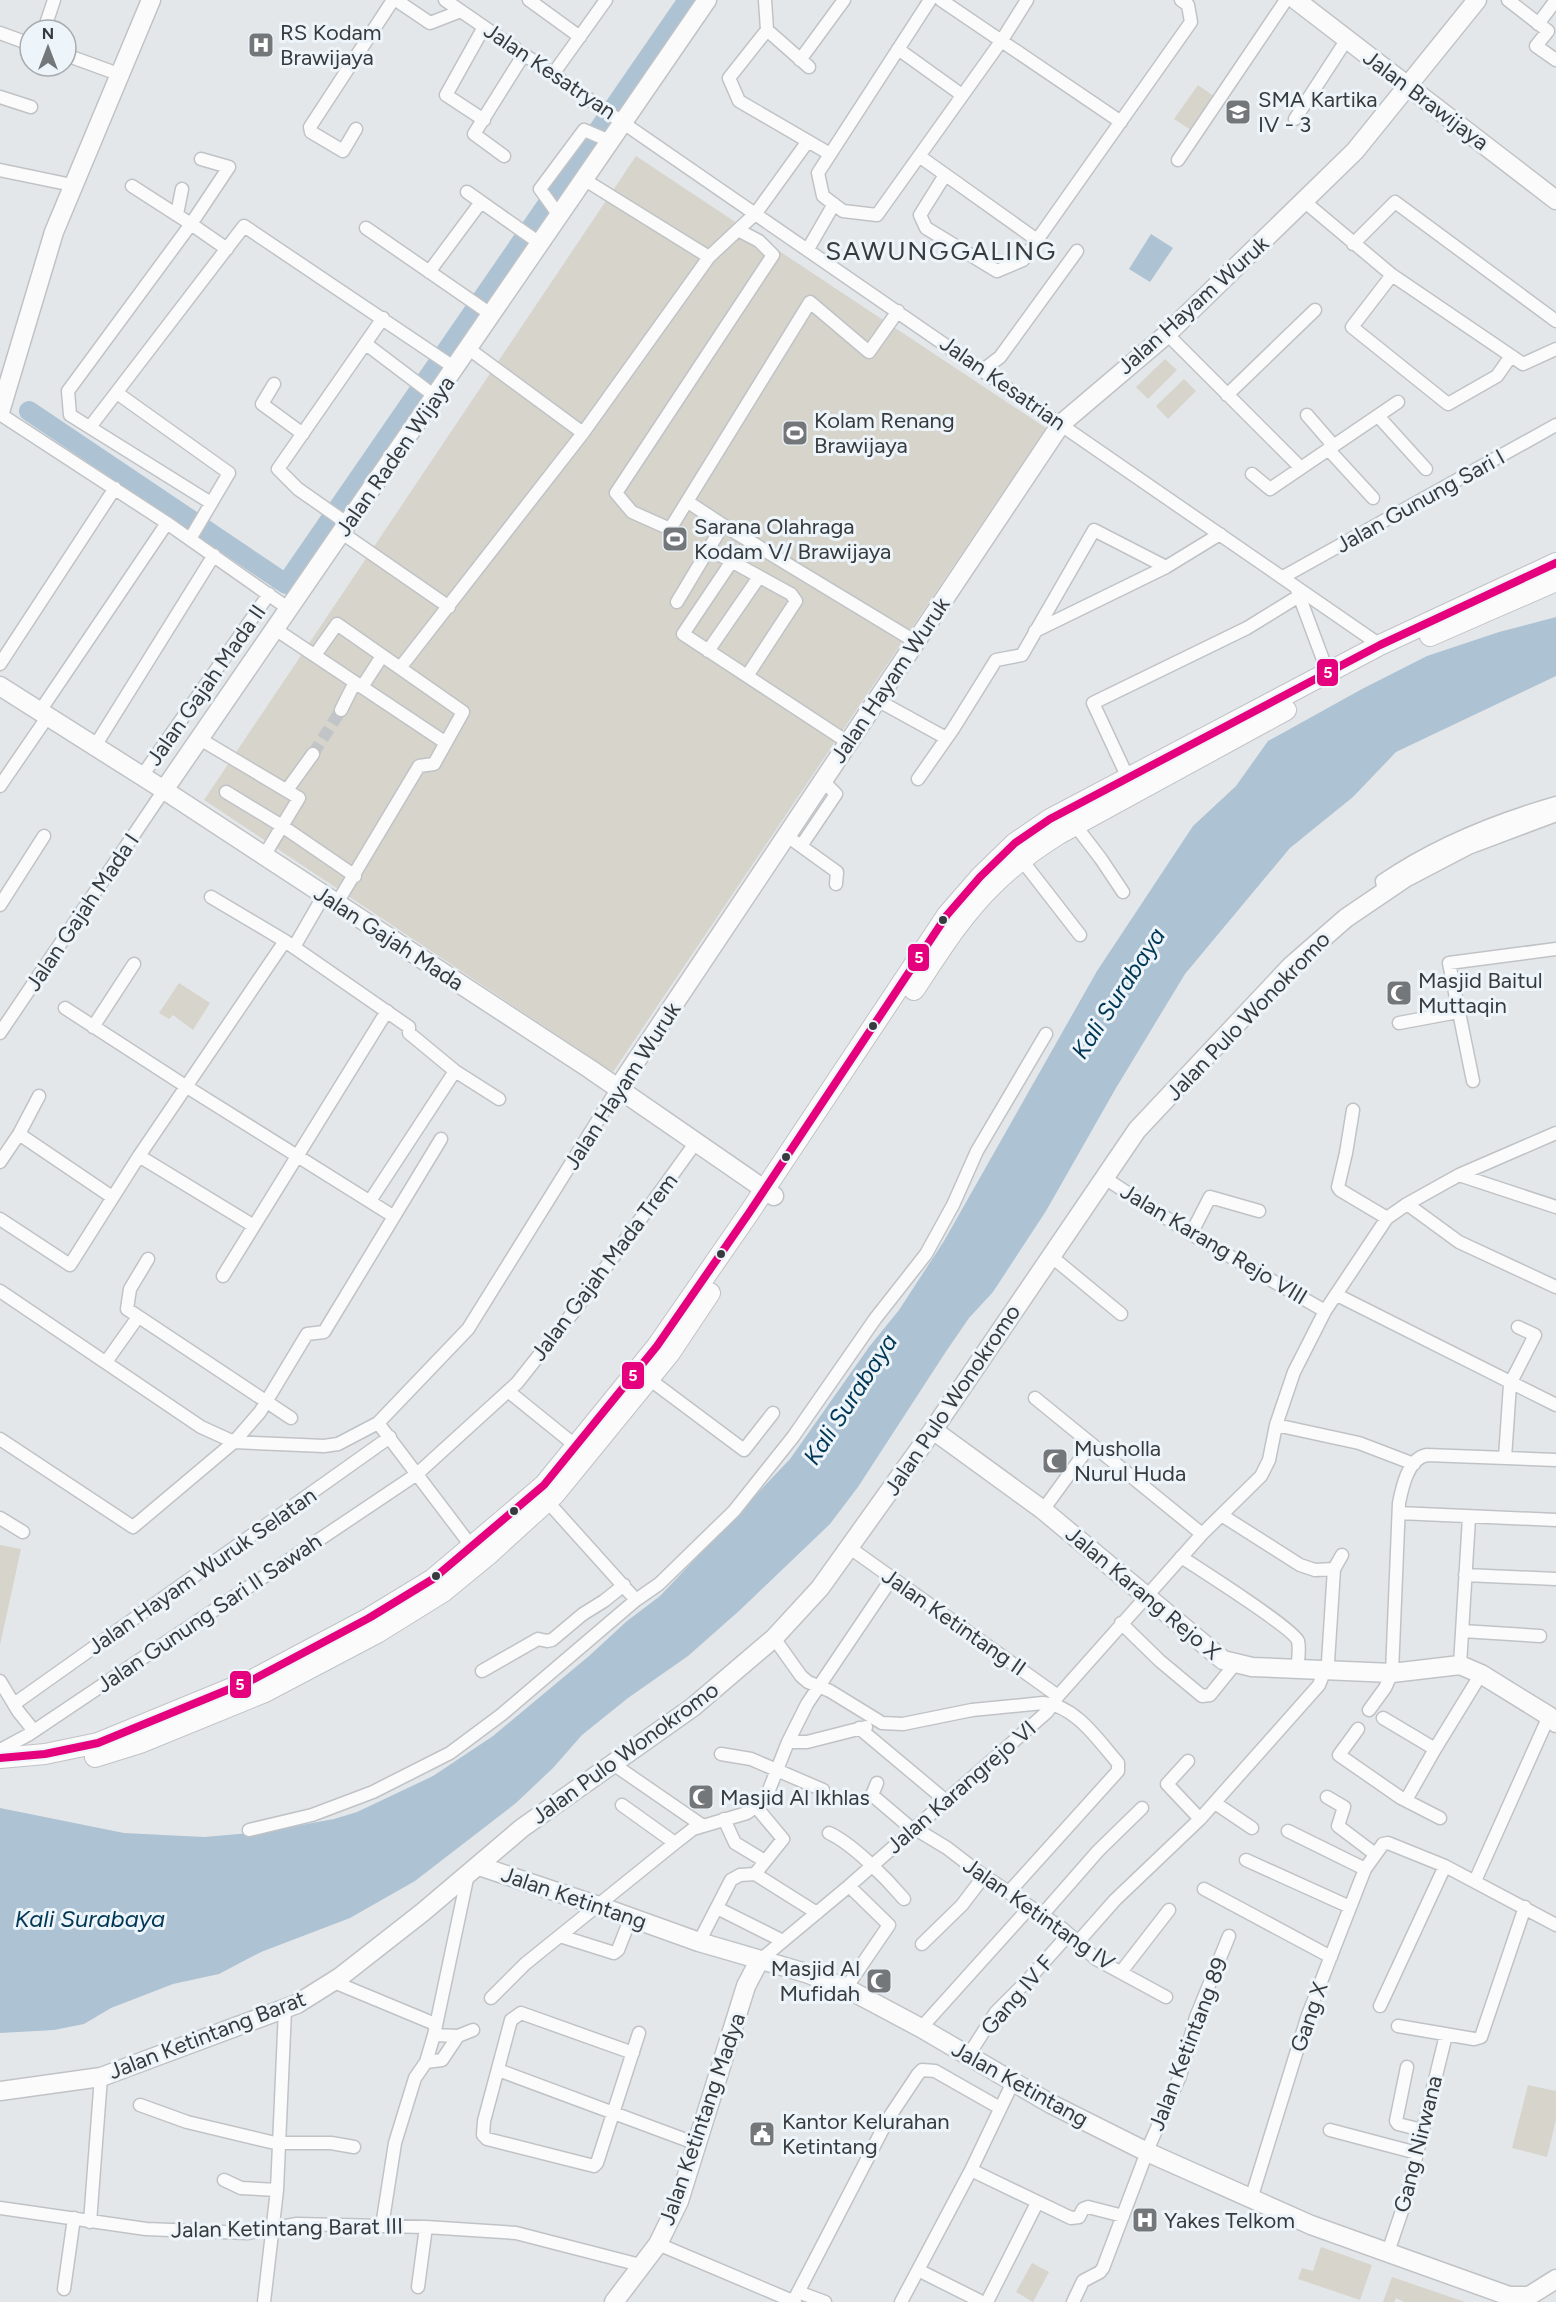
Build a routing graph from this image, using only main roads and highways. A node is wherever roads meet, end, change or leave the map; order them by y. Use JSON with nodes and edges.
{"nodes":[{"id":1,"x":1556,"y":563,"type":"edge"},
{"id":2,"x":1556,"y":581,"type":"edge"},
{"id":3,"x":1232,"y":731,"type":"junction"},
{"id":4,"x":933,"y":950,"type":"junction"},
{"id":5,"x":770,"y":1192,"type":"junction"},
{"id":6,"x":477,"y":1553,"type":"junction"},
{"id":7,"x":128,"y":1740,"type":"junction"},
{"id":8,"x":0,"y":1758,"type":"edge"},
{"id":9,"x":0,"y":1769,"type":"edge"}],
"edges":[{"from":1,"to":3,"type":"main road"},
{"from":2,"to":3,"type":"main road"},
{"from":3,"to":4,"type":"main road"},
{"from":3,"to":4,"type":"main road"},
{"from":4,"to":5,"type":"main road"},
{"from":5,"to":6,"type":"main road"},
{"from":5,"to":6,"type":"main road"},
{"from":6,"to":7,"type":"main road"},
{"from":7,"to":8,"type":"main road"},
{"from":7,"to":9,"type":"main road"}]}
